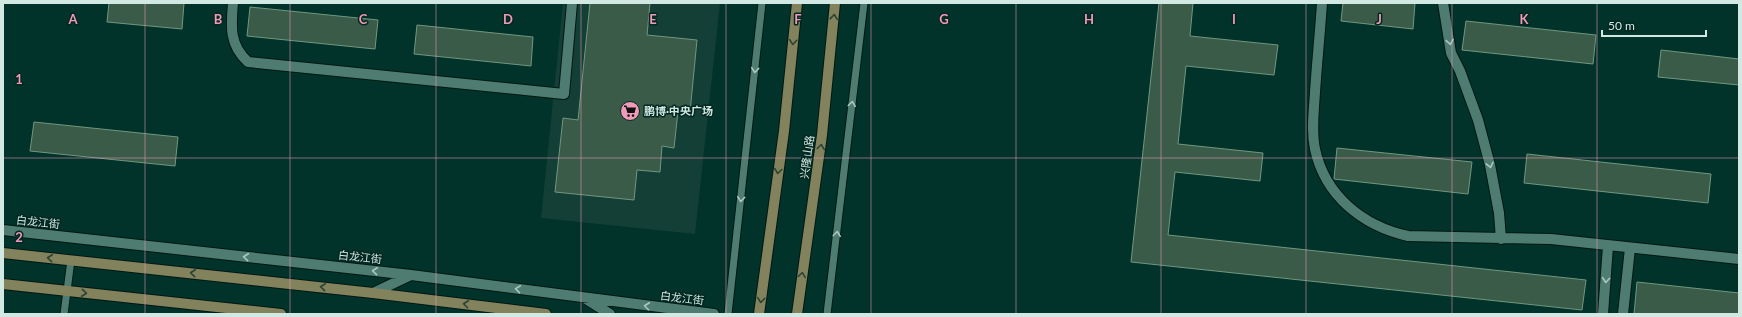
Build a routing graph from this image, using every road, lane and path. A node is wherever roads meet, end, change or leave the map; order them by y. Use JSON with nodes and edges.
{"nodes":[{"id":1,"x":233,"y":3,"type":"edge"},
{"id":2,"x":572,"y":3,"type":"edge"},
{"id":3,"x":762,"y":3,"type":"edge"},
{"id":4,"x":797,"y":3,"type":"edge"},
{"id":5,"x":835,"y":3,"type":"edge"},
{"id":6,"x":864,"y":3,"type":"edge"},
{"id":7,"x":1322,"y":3,"type":"edge"},
{"id":8,"x":1443,"y":3,"type":"edge"},
{"id":9,"x":3,"y":230,"type":"edge"},
{"id":10,"x":1501,"y":239,"type":"junction"},
{"id":11,"x":1608,"y":246,"type":"junction"},
{"id":12,"x":1630,"y":248,"type":"junction"},
{"id":13,"x":3,"y":253,"type":"edge"},
{"id":14,"x":1739,"y":259,"type":"edge"},
{"id":15,"x":71,"y":260,"type":"junction"},
{"id":16,"x":411,"y":275,"type":"junction"},
{"id":17,"x":3,"y":284,"type":"edge"},
{"id":18,"x":67,"y":291,"type":"junction"},
{"id":19,"x":373,"y":293,"type":"junction"},
{"id":20,"x":583,"y":298,"type":"junction"},
{"id":21,"x":64,"y":314,"type":"edge"},
{"id":22,"x":281,"y":314,"type":"edge"},
{"id":23,"x":546,"y":314,"type":"edge"},
{"id":24,"x":610,"y":314,"type":"edge"},
{"id":25,"x":714,"y":314,"type":"edge"},
{"id":26,"x":728,"y":314,"type":"edge"},
{"id":27,"x":759,"y":314,"type":"edge"},
{"id":28,"x":797,"y":314,"type":"edge"},
{"id":29,"x":827,"y":314,"type":"edge"},
{"id":30,"x":1603,"y":314,"type":"edge"},
{"id":31,"x":1624,"y":314,"type":"edge"}],
"edges":[{"from":1,"to":2,"type":"street"},
{"from":3,"to":26,"type":"lane","one_way":true},
{"from":4,"to":27,"type":"main road","one_way":true},
{"from":28,"to":5,"type":"main road","name":"兴隆山路","one_way":true},
{"from":29,"to":6,"type":"lane","one_way":true},
{"from":7,"to":10,"type":"street"},
{"from":8,"to":10,"type":"street","one_way":true},
{"from":16,"to":9,"type":"street","name":"白龙江街","one_way":true},
{"from":10,"to":11,"type":"street"},
{"from":11,"to":12,"type":"street"},
{"from":11,"to":30,"type":"street","one_way":true},
{"from":12,"to":14,"type":"street"},
{"from":12,"to":31,"type":"street"},
{"from":15,"to":13,"type":"main road","one_way":true},
{"from":15,"to":18,"type":"lane"},
{"from":19,"to":15,"type":"main road","one_way":true},
{"from":16,"to":19,"type":"street"},
{"from":20,"to":16,"type":"street","name":"白龙江街","one_way":true},
{"from":17,"to":18,"type":"main road"},
{"from":18,"to":21,"type":"lane"},
{"from":18,"to":22,"type":"main road","one_way":true},
{"from":23,"to":19,"type":"main road","one_way":true},
{"from":20,"to":24,"type":"street"},
{"from":25,"to":20,"type":"street","name":"白龙江街","one_way":true}]}
